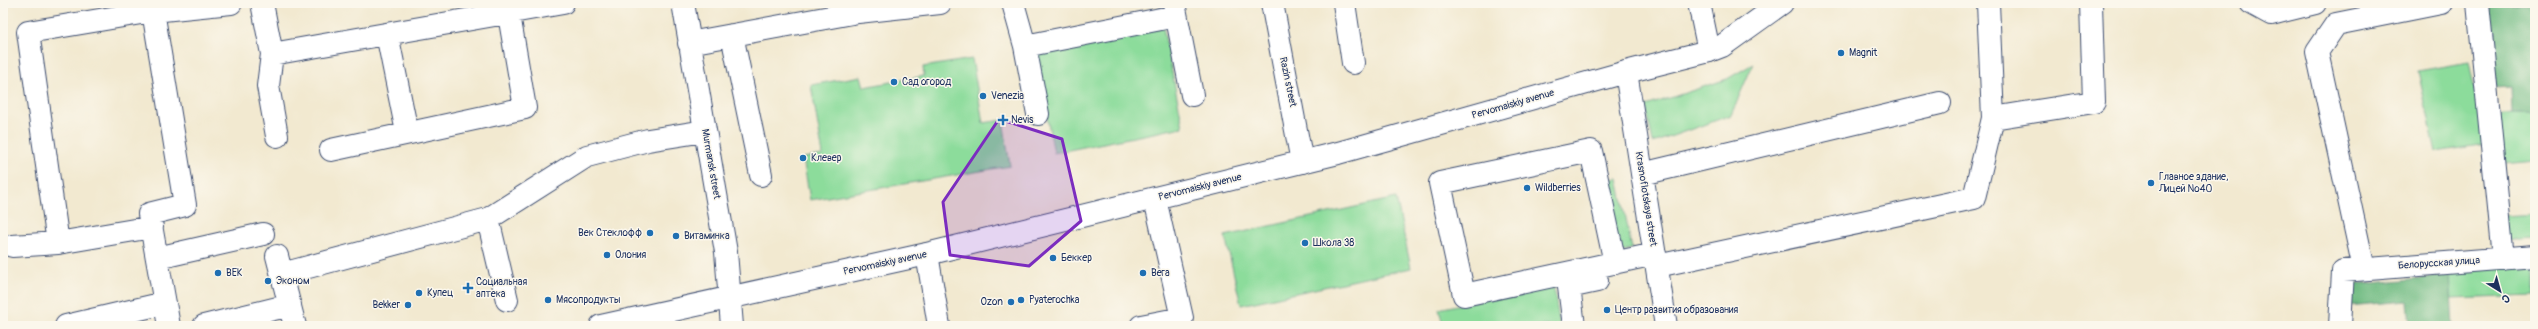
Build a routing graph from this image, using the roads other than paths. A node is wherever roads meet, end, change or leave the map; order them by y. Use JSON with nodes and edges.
{"nodes":[{"id":1,"x":231,"y":3,"type":"edge"},
{"id":2,"x":262,"y":3,"type":"edge"},
{"id":3,"x":563,"y":3,"type":"edge"},
{"id":4,"x":682,"y":3,"type":"edge"},
{"id":5,"x":940,"y":3,"type":"edge"},
{"id":6,"x":1013,"y":3,"type":"edge"},
{"id":7,"x":1272,"y":3,"type":"edge"},
{"id":8,"x":1344,"y":3,"type":"edge"},
{"id":9,"x":1699,"y":3,"type":"edge"},
{"id":10,"x":1782,"y":3,"type":"edge"},
{"id":11,"x":1988,"y":3,"type":"edge"},
{"id":12,"x":2091,"y":3,"type":"edge"},
{"id":13,"x":2251,"y":3,"type":"edge"},
{"id":14,"x":2315,"y":3,"type":"edge"},
{"id":15,"x":2441,"y":3,"type":"edge"},
{"id":16,"x":2478,"y":3,"type":"edge"},
{"id":17,"x":2416,"y":5,"type":"edge"},
{"id":18,"x":508,"y":8,"type":"edge"},
{"id":19,"x":860,"y":8,"type":"edge"},
{"id":20,"x":1175,"y":10,"type":"edge"},
{"id":21,"x":153,"y":11,"type":"junction"},
{"id":22,"x":387,"y":34,"type":"junction"},
{"id":23,"x":732,"y":35,"type":"junction"},
{"id":24,"x":688,"y":43,"type":"junction"},
{"id":25,"x":1025,"y":46,"type":"junction"},
{"id":26,"x":1709,"y":51,"type":"junction"},
{"id":27,"x":272,"y":54,"type":"junction"},
{"id":28,"x":1354,"y":62,"type":"dead end"},
{"id":29,"x":1626,"y":72,"type":"junction"},
{"id":30,"x":1192,"y":96,"type":"dead end"},
{"id":31,"x":1940,"y":103,"type":"dead end"},
{"id":32,"x":1038,"y":114,"type":"dead end"},
{"id":33,"x":1994,"y":118,"type":"junction"},
{"id":34,"x":705,"y":131,"type":"junction"},
{"id":35,"x":407,"y":132,"type":"junction"},
{"id":36,"x":277,"y":136,"type":"dead end"},
{"id":37,"x":331,"y":150,"type":"dead end"},
{"id":38,"x":1302,"y":162,"type":"junction"},
{"id":39,"x":1642,"y":174,"type":"junction"},
{"id":40,"x":761,"y":175,"type":"dead end"},
{"id":41,"x":1155,"y":198,"type":"junction"},
{"id":42,"x":488,"y":219,"type":"junction"},
{"id":43,"x":152,"y":227,"type":"junction"},
{"id":44,"x":263,"y":234,"type":"dead end"},
{"id":45,"x":58,"y":243,"type":"junction"},
{"id":46,"x":12,"y":246,"type":"dead end"},
{"id":47,"x":927,"y":254,"type":"junction"},
{"id":48,"x":2535,"y":256,"type":"edge"},
{"id":49,"x":157,"y":258,"type":"junction"},
{"id":50,"x":2503,"y":259,"type":"junction"},
{"id":51,"x":1656,"y":260,"type":"junction"},
{"id":52,"x":2364,"y":269,"type":"junction"},
{"id":53,"x":1615,"y":270,"type":"junction"},
{"id":54,"x":732,"y":297,"type":"junction"},
{"id":55,"x":507,"y":300,"type":"dead end"},
{"id":56,"x":165,"y":302,"type":"junction"},
{"id":57,"x":290,"y":305,"type":"junction"},
{"id":58,"x":1178,"y":322,"type":"edge"},
{"id":59,"x":66,"y":326,"type":"edge"},
{"id":60,"x":169,"y":326,"type":"edge"},
{"id":61,"x":204,"y":326,"type":"edge"},
{"id":62,"x":295,"y":326,"type":"edge"},
{"id":63,"x":601,"y":326,"type":"edge"},
{"id":64,"x":732,"y":326,"type":"edge"},
{"id":65,"x":939,"y":326,"type":"edge"},
{"id":66,"x":1142,"y":326,"type":"edge"},
{"id":67,"x":1574,"y":326,"type":"edge"},
{"id":68,"x":1666,"y":326,"type":"edge"},
{"id":69,"x":2340,"y":326,"type":"edge"}],
"edges":[{"from":1,"to":21,"type":"main road"},
{"from":2,"to":27,"type":"main road"},
{"from":3,"to":18,"type":"main road"},
{"from":4,"to":24,"type":"main road","name":"Murmansk street"},
{"from":5,"to":19,"type":"main road"},
{"from":6,"to":25,"type":"main road"},
{"from":7,"to":38,"type":"main road","name":"Razin street"},
{"from":8,"to":28,"type":"main road"},
{"from":9,"to":26,"type":"main road"},
{"from":10,"to":26,"type":"main road","name":"Pervomaiskiy avenue"},
{"from":11,"to":33,"type":"main road"},
{"from":12,"to":33,"type":"main road"},
{"from":13,"to":14,"type":"main road"},
{"from":15,"to":17,"type":"main road"},
{"from":16,"to":50,"type":"main road"},
{"from":17,"to":52,"type":"main road"},
{"from":18,"to":22,"type":"main road"},
{"from":18,"to":35,"type":"main road"},
{"from":19,"to":23,"type":"main road"},
{"from":20,"to":25,"type":"main road"},
{"from":20,"to":30,"type":"main road"},
{"from":21,"to":43,"type":"main road"},
{"from":21,"to":45,"type":"main road"},
{"from":22,"to":27,"type":"main road"},
{"from":22,"to":35,"type":"main road"},
{"from":23,"to":24,"type":"main road"},
{"from":23,"to":40,"type":"main road"},
{"from":24,"to":34,"type":"main road","name":"Murmansk street"},
{"from":25,"to":32,"type":"main road"},
{"from":26,"to":29,"type":"main road","name":"Pervomaiskiy avenue"},
{"from":27,"to":36,"type":"main road"},
{"from":29,"to":38,"type":"main road","name":"Pervomaiskiy avenue"},
{"from":29,"to":39,"type":"main road","name":"Krasnoflotskaya street"},
{"from":31,"to":39,"type":"main road"},
{"from":33,"to":51,"type":"main road"},
{"from":34,"to":42,"type":"main road"},
{"from":34,"to":54,"type":"main road","name":"Murmansk street"},
{"from":35,"to":37,"type":"main road"},
{"from":38,"to":41,"type":"main road","name":"Pervomaiskiy avenue"},
{"from":39,"to":51,"type":"main road","name":"Krasnoflotskaya street"},
{"from":41,"to":47,"type":"main road","name":"Pervomaiskiy avenue"},
{"from":41,"to":58,"type":"main road"},
{"from":42,"to":55,"type":"main road"},
{"from":42,"to":57,"type":"main road"},
{"from":43,"to":45,"type":"main road"},
{"from":43,"to":49,"type":"main road"},
{"from":44,"to":49,"type":"main road"},
{"from":45,"to":46,"type":"main road"},
{"from":47,"to":54,"type":"main road","name":"Pervomaiskiy avenue"},
{"from":47,"to":65,"type":"main road"},
{"from":48,"to":50,"type":"main road","name":"Белорусская улица"},
{"from":49,"to":56,"type":"main road"},
{"from":50,"to":52,"type":"main road","name":"Белорусская улица"},
{"from":51,"to":53,"type":"main road"},
{"from":51,"to":68,"type":"main road","name":"Krasnoflotskaya street"},
{"from":52,"to":69,"type":"main road","name":"Белорусская улица"},
{"from":53,"to":53,"type":"main road"},
{"from":53,"to":67,"type":"main road"},
{"from":54,"to":63,"type":"main road","name":"Pervomaiskiy avenue"},
{"from":54,"to":64,"type":"main road","name":"Murmansk street"},
{"from":56,"to":59,"type":"main road"},
{"from":56,"to":60,"type":"main road"},
{"from":57,"to":61,"type":"main road"},
{"from":57,"to":62,"type":"main road"},
{"from":58,"to":66,"type":"main road"}]}
